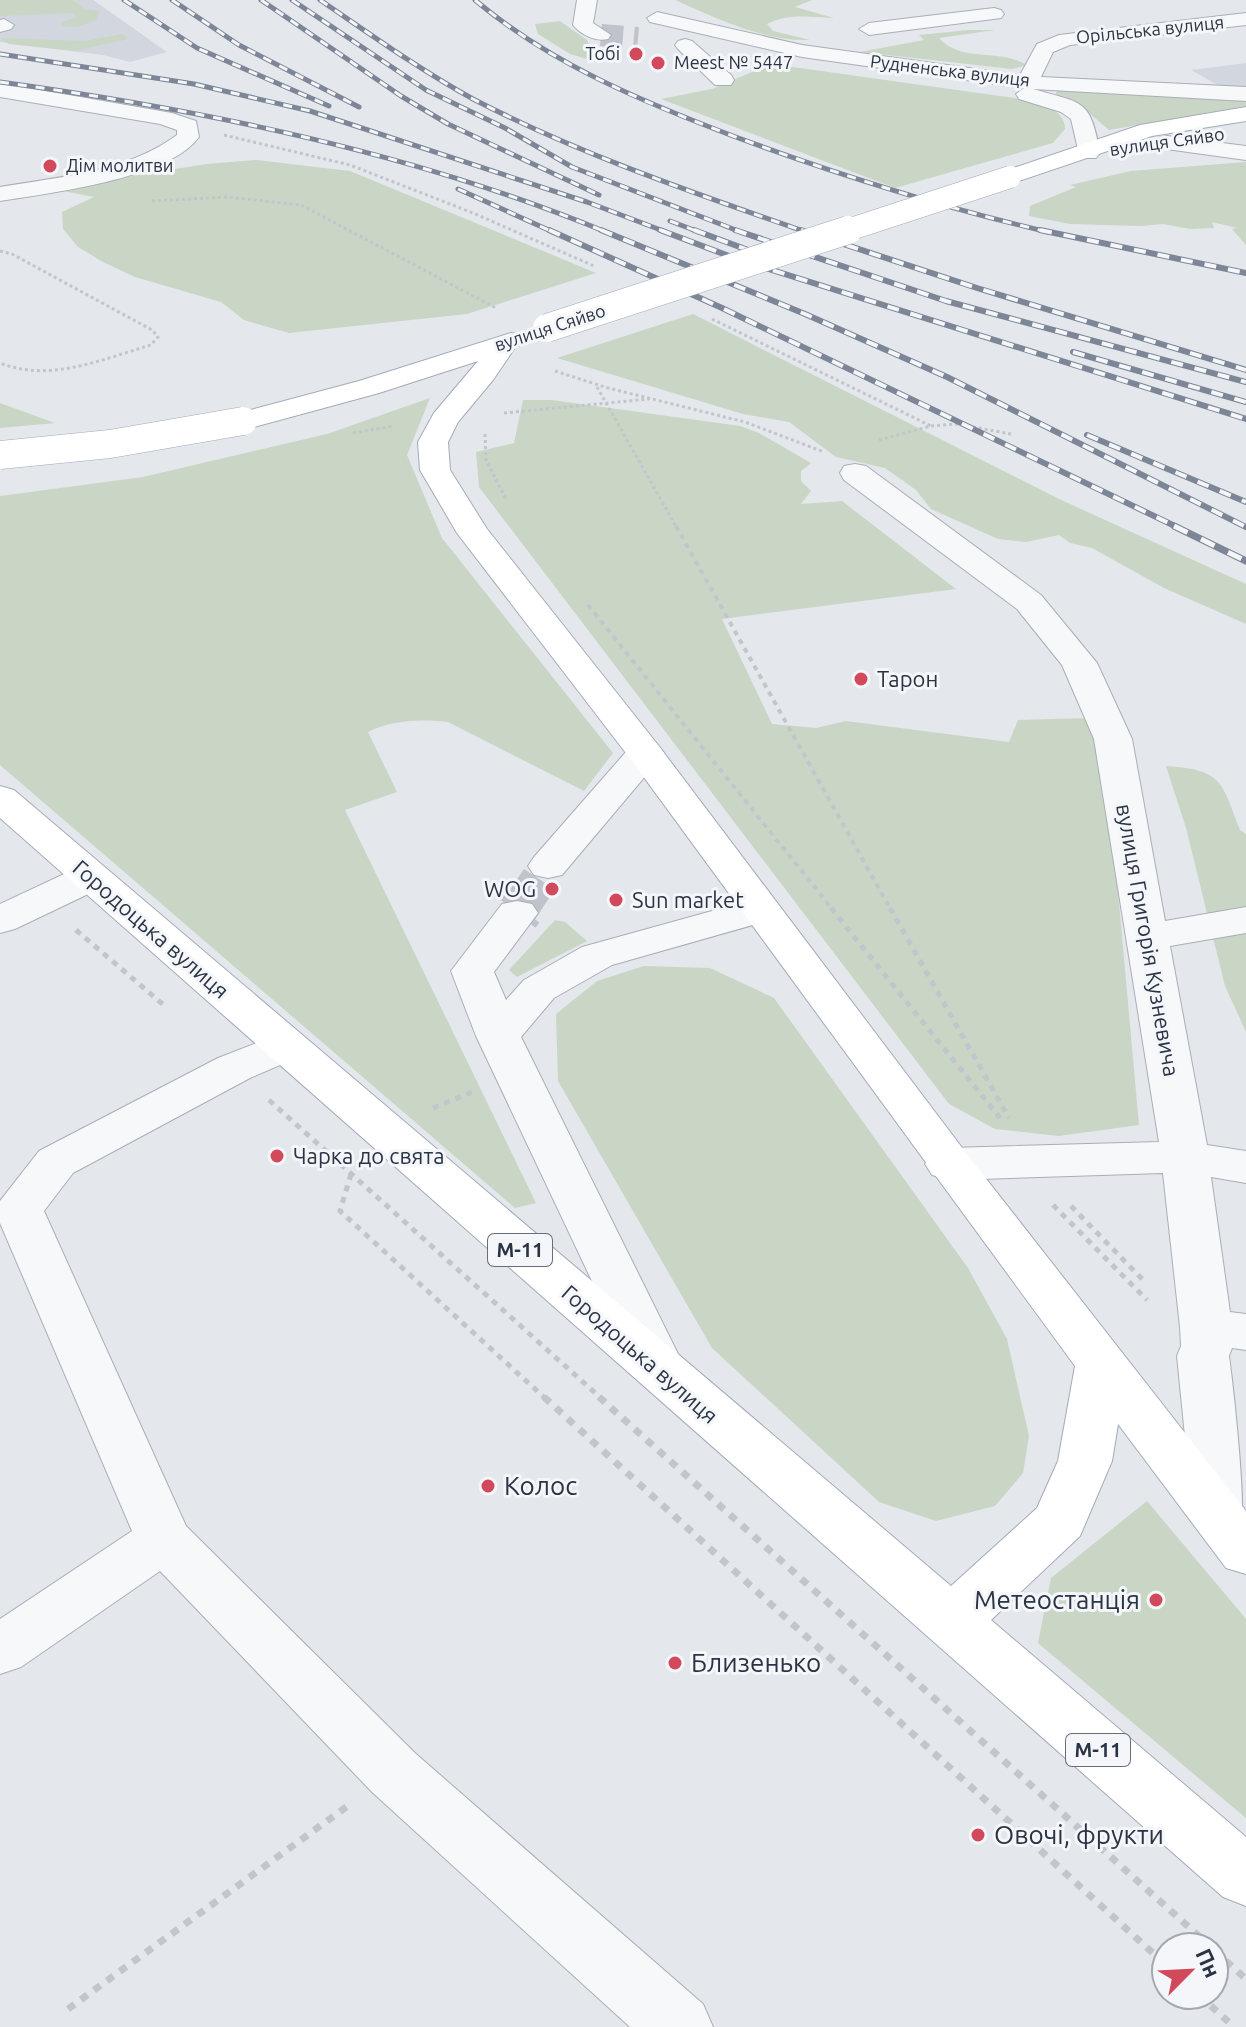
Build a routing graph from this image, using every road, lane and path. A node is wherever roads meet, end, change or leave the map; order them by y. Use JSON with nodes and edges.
{"nodes":[{"id":1,"x":587,"y":0,"type":"edge"},
{"id":2,"x":638,"y":0,"type":"tunnel mouth"},
{"id":3,"x":976,"y":0,"type":"edge"},
{"id":4,"x":657,"y":18,"type":"junction"},
{"id":5,"x":1246,"y":19,"type":"edge"},
{"id":6,"x":869,"y":29,"type":"dead end"},
{"id":7,"x":601,"y":35,"type":"dead end"},
{"id":8,"x":677,"y":44,"type":"junction"},
{"id":9,"x":764,"y":45,"type":"junction"},
{"id":10,"x":1030,"y":74,"type":"junction"},
{"id":11,"x":1191,"y":79,"type":"dead end"},
{"id":12,"x":723,"y":80,"type":"dead end"},
{"id":13,"x":0,"y":90,"type":"edge"},
{"id":14,"x":1246,"y":94,"type":"edge"},
{"id":15,"x":1246,"y":114,"type":"edge"},
{"id":16,"x":188,"y":126,"type":"junction"},
{"id":17,"x":1246,"y":131,"type":"edge"},
{"id":18,"x":1167,"y":143,"type":"junction"},
{"id":19,"x":1088,"y":153,"type":"junction"},
{"id":20,"x":1246,"y":153,"type":"edge"},
{"id":21,"x":0,"y":194,"type":"edge"},
{"id":22,"x":145,"y":202,"type":"dead end"},
{"id":23,"x":0,"y":251,"type":"edge"},
{"id":24,"x":605,"y":271,"type":"dead end"},
{"id":25,"x":707,"y":316,"type":"dead end"},
{"id":26,"x":503,"y":327,"type":"junction"},
{"id":27,"x":0,"y":363,"type":"edge"},
{"id":28,"x":553,"y":371,"type":"dead end"},
{"id":29,"x":597,"y":387,"type":"junction"},
{"id":30,"x":654,"y":398,"type":"junction"},
{"id":31,"x":607,"y":405,"type":"junction"},
{"id":32,"x":499,"y":413,"type":"dead end"},
{"id":33,"x":931,"y":426,"type":"junction"},
{"id":34,"x":484,"y":429,"type":"dead end"},
{"id":35,"x":1011,"y":434,"type":"dead end"},
{"id":36,"x":886,"y":438,"type":"dead end"},
{"id":37,"x":0,"y":455,"type":"edge"},
{"id":38,"x":855,"y":473,"type":"joint"},
{"id":39,"x":511,"y":508,"type":"dead end"},
{"id":40,"x":580,"y":595,"type":"dead end"},
{"id":41,"x":645,"y":753,"type":"junction"},
{"id":42,"x":0,"y":798,"type":"edge"},
{"id":43,"x":548,"y":866,"type":"tunnel mouth"},
{"id":44,"x":91,"y":877,"type":"junction"},
{"id":45,"x":759,"y":910,"type":"junction"},
{"id":46,"x":517,"y":913,"type":"tunnel mouth"},
{"id":47,"x":0,"y":920,"type":"edge"},
{"id":48,"x":1246,"y":920,"type":"edge"},
{"id":49,"x":66,"y":921,"type":"dead end"},
{"id":50,"x":1148,"y":937,"type":"junction"},
{"id":51,"x":167,"y":1008,"type":"dead end"},
{"id":52,"x":285,"y":1046,"type":"junction"},
{"id":53,"x":507,"y":1055,"type":"junction"},
{"id":54,"x":262,"y":1093,"type":"dead end"},
{"id":55,"x":423,"y":1113,"type":"dead end"},
{"id":56,"x":1246,"y":1144,"type":"edge"},
{"id":57,"x":1185,"y":1157,"type":"junction"},
{"id":58,"x":1029,"y":1162,"type":"junction"},
{"id":59,"x":949,"y":1164,"type":"junction"},
{"id":60,"x":1246,"y":1167,"type":"edge"},
{"id":61,"x":351,"y":1174,"type":"junction"},
{"id":62,"x":1215,"y":1340,"type":"edge"},
{"id":63,"x":1101,"y":1366,"type":"junction"},
{"id":64,"x":661,"y":1372,"type":"junction"},
{"id":65,"x":1233,"y":1534,"type":"edge"},
{"id":66,"x":164,"y":1539,"type":"junction"},
{"id":67,"x":949,"y":1623,"type":"junction"},
{"id":68,"x":0,"y":1650,"type":"edge"},
{"id":69,"x":394,"y":1773,"type":"junction"},
{"id":70,"x":1246,"y":1877,"type":"edge"},
{"id":71,"x":1193,"y":1931,"type":"edge"},
{"id":72,"x":1150,"y":1950,"type":"edge"},
{"id":73,"x":1230,"y":1964,"type":"edge"},
{"id":74,"x":1246,"y":1979,"type":"edge"},
{"id":75,"x":68,"y":2009,"type":"dead end"},
{"id":76,"x":1216,"y":2011,"type":"edge"},
{"id":77,"x":662,"y":2024,"type":"edge"},
{"id":78,"x":1234,"y":2027,"type":"edge"}],
"edges":[{"from":1,"to":7,"type":"street"},
{"from":2,"to":4,"type":"street","name":"Рудненська вулиця"},
{"from":3,"to":6,"type":"street"},
{"from":4,"to":8,"type":"street","name":"Рудненська вулиця"},
{"from":4,"to":9,"type":"street","name":"Рудненська вулиця"},
{"from":5,"to":10,"type":"street","name":"Орільська вулиця"},
{"from":8,"to":9,"type":"street"},
{"from":8,"to":12,"type":"street"},
{"from":8,"to":19,"type":"street","name":"Рудненська вулиця"},
{"from":9,"to":10,"type":"street","name":"Рудненська вулиця"},
{"from":10,"to":11,"type":"street"},
{"from":10,"to":14,"type":"street","name":"Рудненська вулиця"},
{"from":13,"to":16,"type":"street"},
{"from":15,"to":19,"type":"main road","name":"вулиця Сяйво"},
{"from":16,"to":21,"type":"street"},
{"from":16,"to":24,"type":"path"},
{"from":17,"to":18,"type":"main road","name":"вулиця Сяйво"},
{"from":18,"to":19,"type":"main road","name":"вулиця Сяйво"},
{"from":18,"to":20,"type":"street"},
{"from":19,"to":26,"type":"main road","name":"вулиця Сяйво","bridge":true},
{"from":22,"to":26,"type":"path"},
{"from":23,"to":27,"type":"path"},
{"from":25,"to":33,"type":"path"},
{"from":26,"to":37,"type":"main road","name":"вулиця Сяйво","bridge":true},
{"from":26,"to":41,"type":"main road"},
{"from":28,"to":29,"type":"path"},
{"from":29,"to":30,"type":"path"},
{"from":29,"to":31,"type":"path"},
{"from":30,"to":31,"type":"path"},
{"from":30,"to":38,"type":"path"},
{"from":31,"to":32,"type":"path"},
{"from":31,"to":58,"type":"path"},
{"from":33,"to":35,"type":"path"},
{"from":33,"to":36,"type":"path"},
{"from":34,"to":39,"type":"path"},
{"from":38,"to":50,"type":"street","name":"вулиця Григорія Кузневича"},
{"from":40,"to":58,"type":"path"},
{"from":41,"to":43,"type":"street"},
{"from":41,"to":45,"type":"main road"},
{"from":42,"to":44,"type":"main road","name":"Городоцька вулиця","number":"М-11"},
{"from":44,"to":47,"type":"street"},
{"from":44,"to":52,"type":"main road","name":"Городоцька вулиця","number":"М-11"},
{"from":45,"to":53,"type":"street"},
{"from":45,"to":59,"type":"main road"},
{"from":46,"to":53,"type":"street"},
{"from":48,"to":50,"type":"street"},
{"from":49,"to":51,"type":"path"},
{"from":50,"to":57,"type":"street","name":"вулиця Григорія Кузневича"},
{"from":52,"to":64,"type":"main road","name":"Городоцька вулиця","number":"М-11"},
{"from":52,"to":66,"type":"street"},
{"from":53,"to":55,"type":"path"},
{"from":53,"to":64,"type":"street"},
{"from":54,"to":61,"type":"path"},
{"from":56,"to":57,"type":"street"},
{"from":57,"to":58,"type":"street"},
{"from":57,"to":60,"type":"street"},
{"from":57,"to":62,"type":"street","name":"вулиця Григорія Кузневича"},
{"from":58,"to":59,"type":"street"},
{"from":58,"to":62,"type":"path"},
{"from":58,"to":62,"type":"path"},
{"from":59,"to":63,"type":"main road"},
{"from":61,"to":71,"type":"path"},
{"from":61,"to":72,"type":"path"},
{"from":62,"to":65,"type":"street","name":"вулиця Григорія Кузневича"},
{"from":63,"to":65,"type":"main road"},
{"from":63,"to":67,"type":"main road"},
{"from":64,"to":67,"type":"main road","name":"Городоцька вулиця","number":"М-11"},
{"from":66,"to":68,"type":"street"},
{"from":66,"to":69,"type":"street"},
{"from":67,"to":70,"type":"main road","name":"Городоцька вулиця","number":"М-11"},
{"from":69,"to":75,"type":"path"},
{"from":69,"to":77,"type":"street"},
{"from":73,"to":74,"type":"path"},
{"from":76,"to":78,"type":"path"}]}
